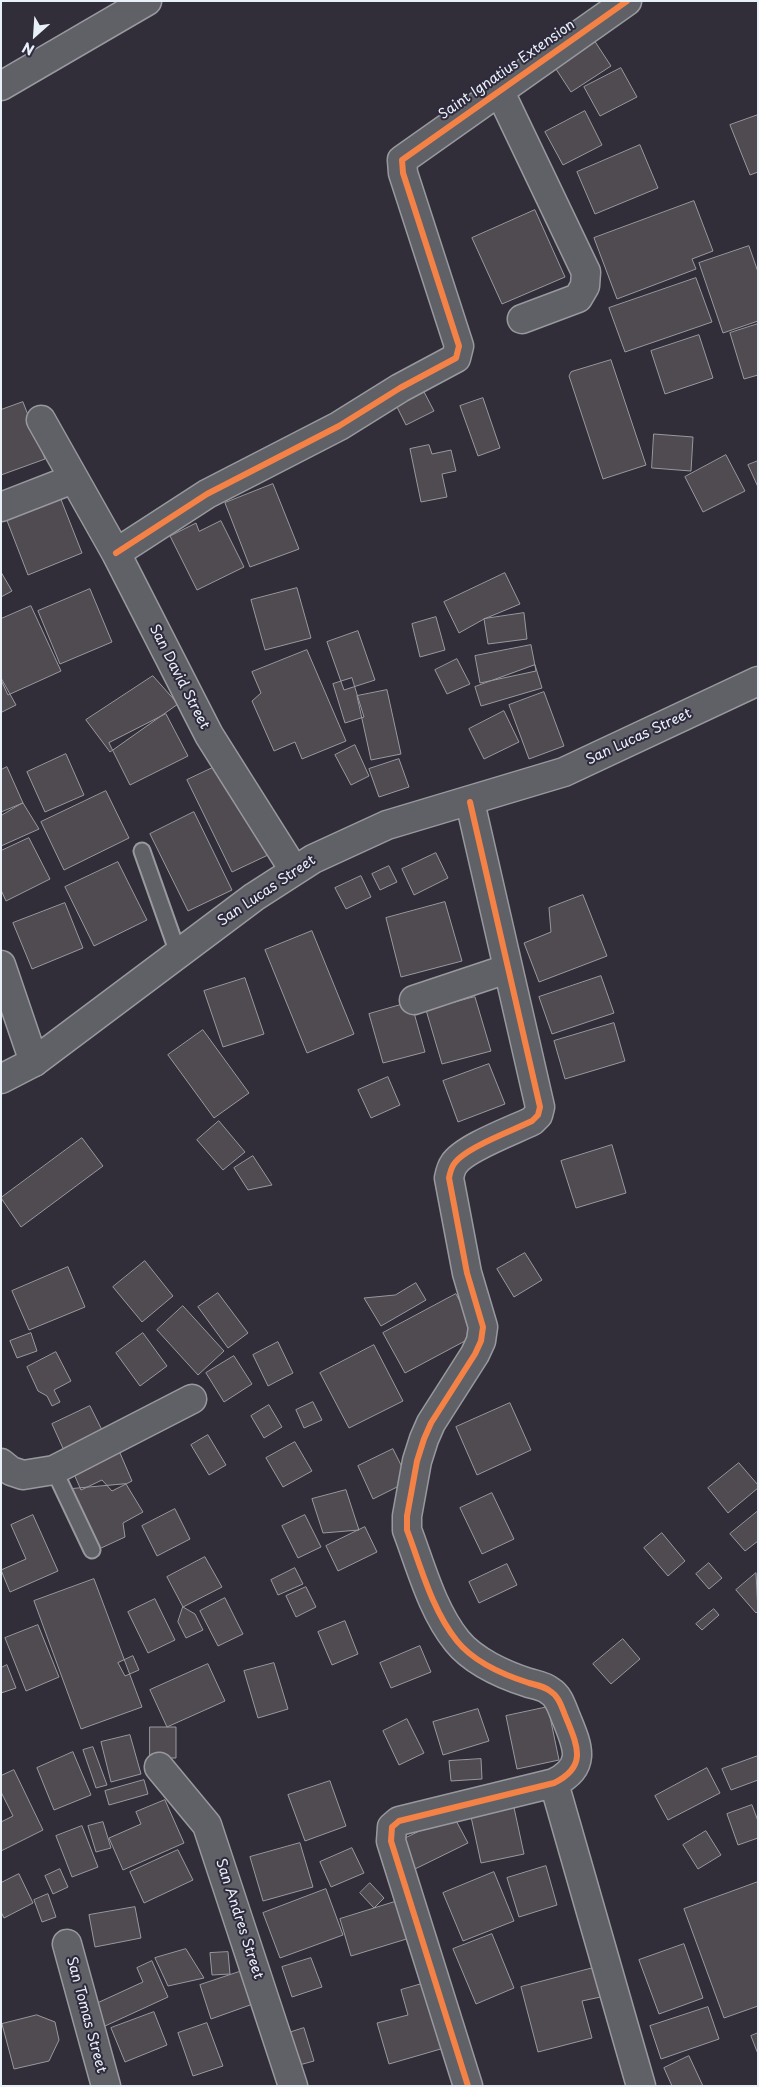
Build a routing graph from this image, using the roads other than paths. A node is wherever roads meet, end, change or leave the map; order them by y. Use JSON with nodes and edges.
{"nodes":[{"id":1,"x":147,"y":1,"type":"edge"},
{"id":2,"x":627,"y":1,"type":"edge"},
{"id":3,"x":1,"y":86,"type":"edge"},
{"id":4,"x":500,"y":92,"type":"junction"},
{"id":5,"x":522,"y":319,"type":"dead end"},
{"id":6,"x":41,"y":420,"type":"dead end"},
{"id":7,"x":73,"y":479,"type":"junction"},
{"id":8,"x":1,"y":507,"type":"edge"},
{"id":9,"x":116,"y":553,"type":"junction"},
{"id":10,"x":758,"y":680,"type":"edge"},
{"id":11,"x":470,"y":802,"type":"junction"},
{"id":12,"x":142,"y":850,"type":"dead end"},
{"id":13,"x":294,"y":870,"type":"junction"},
{"id":14,"x":178,"y":953,"type":"junction"},
{"id":15,"x":1,"y":965,"type":"edge"},
{"id":16,"x":507,"y":969,"type":"junction"},
{"id":17,"x":414,"y":1000,"type":"dead end"},
{"id":18,"x":34,"y":1062,"type":"junction"},
{"id":19,"x":1,"y":1080,"type":"edge"},
{"id":20,"x":192,"y":1399,"type":"dead end"},
{"id":21,"x":1,"y":1464,"type":"edge"},
{"id":22,"x":54,"y":1470,"type":"junction"},
{"id":23,"x":92,"y":1550,"type":"dead end"},
{"id":24,"x":159,"y":1767,"type":"dead end"},
{"id":25,"x":554,"y":1783,"type":"junction"},
{"id":26,"x":67,"y":1944,"type":"dead end"},
{"id":27,"x":106,"y":2086,"type":"edge"},
{"id":28,"x":293,"y":2086,"type":"edge"},
{"id":29,"x":468,"y":2086,"type":"edge"},
{"id":30,"x":641,"y":2086,"type":"edge"}],
"edges":[{"from":1,"to":3,"type":"street"},
{"from":2,"to":4,"type":"street","name":"Saint Ignatius Extension"},
{"from":4,"to":5,"type":"street"},
{"from":4,"to":9,"type":"street","name":"Saint Ignatius Extension"},
{"from":6,"to":7,"type":"street","name":"San David Street"},
{"from":7,"to":8,"type":"street"},
{"from":7,"to":9,"type":"street","name":"San David Street"},
{"from":9,"to":13,"type":"street","name":"San David Street"},
{"from":10,"to":11,"type":"street","name":"San Lucas Street"},
{"from":11,"to":13,"type":"street","name":"San Lucas Street"},
{"from":11,"to":16,"type":"street"},
{"from":12,"to":14,"type":"lane"},
{"from":13,"to":14,"type":"street","name":"San Lucas Street"},
{"from":14,"to":18,"type":"street","name":"San Lucas Street"},
{"from":15,"to":18,"type":"street"},
{"from":16,"to":17,"type":"street"},
{"from":16,"to":25,"type":"street"},
{"from":18,"to":19,"type":"street","name":"San Lucas Street"},
{"from":20,"to":22,"type":"street"},
{"from":21,"to":22,"type":"street"},
{"from":22,"to":23,"type":"lane"},
{"from":24,"to":28,"type":"street","name":"San Andres Street"},
{"from":25,"to":29,"type":"street"},
{"from":25,"to":30,"type":"street"},
{"from":26,"to":27,"type":"street","name":"San Tomas Street"}]}
